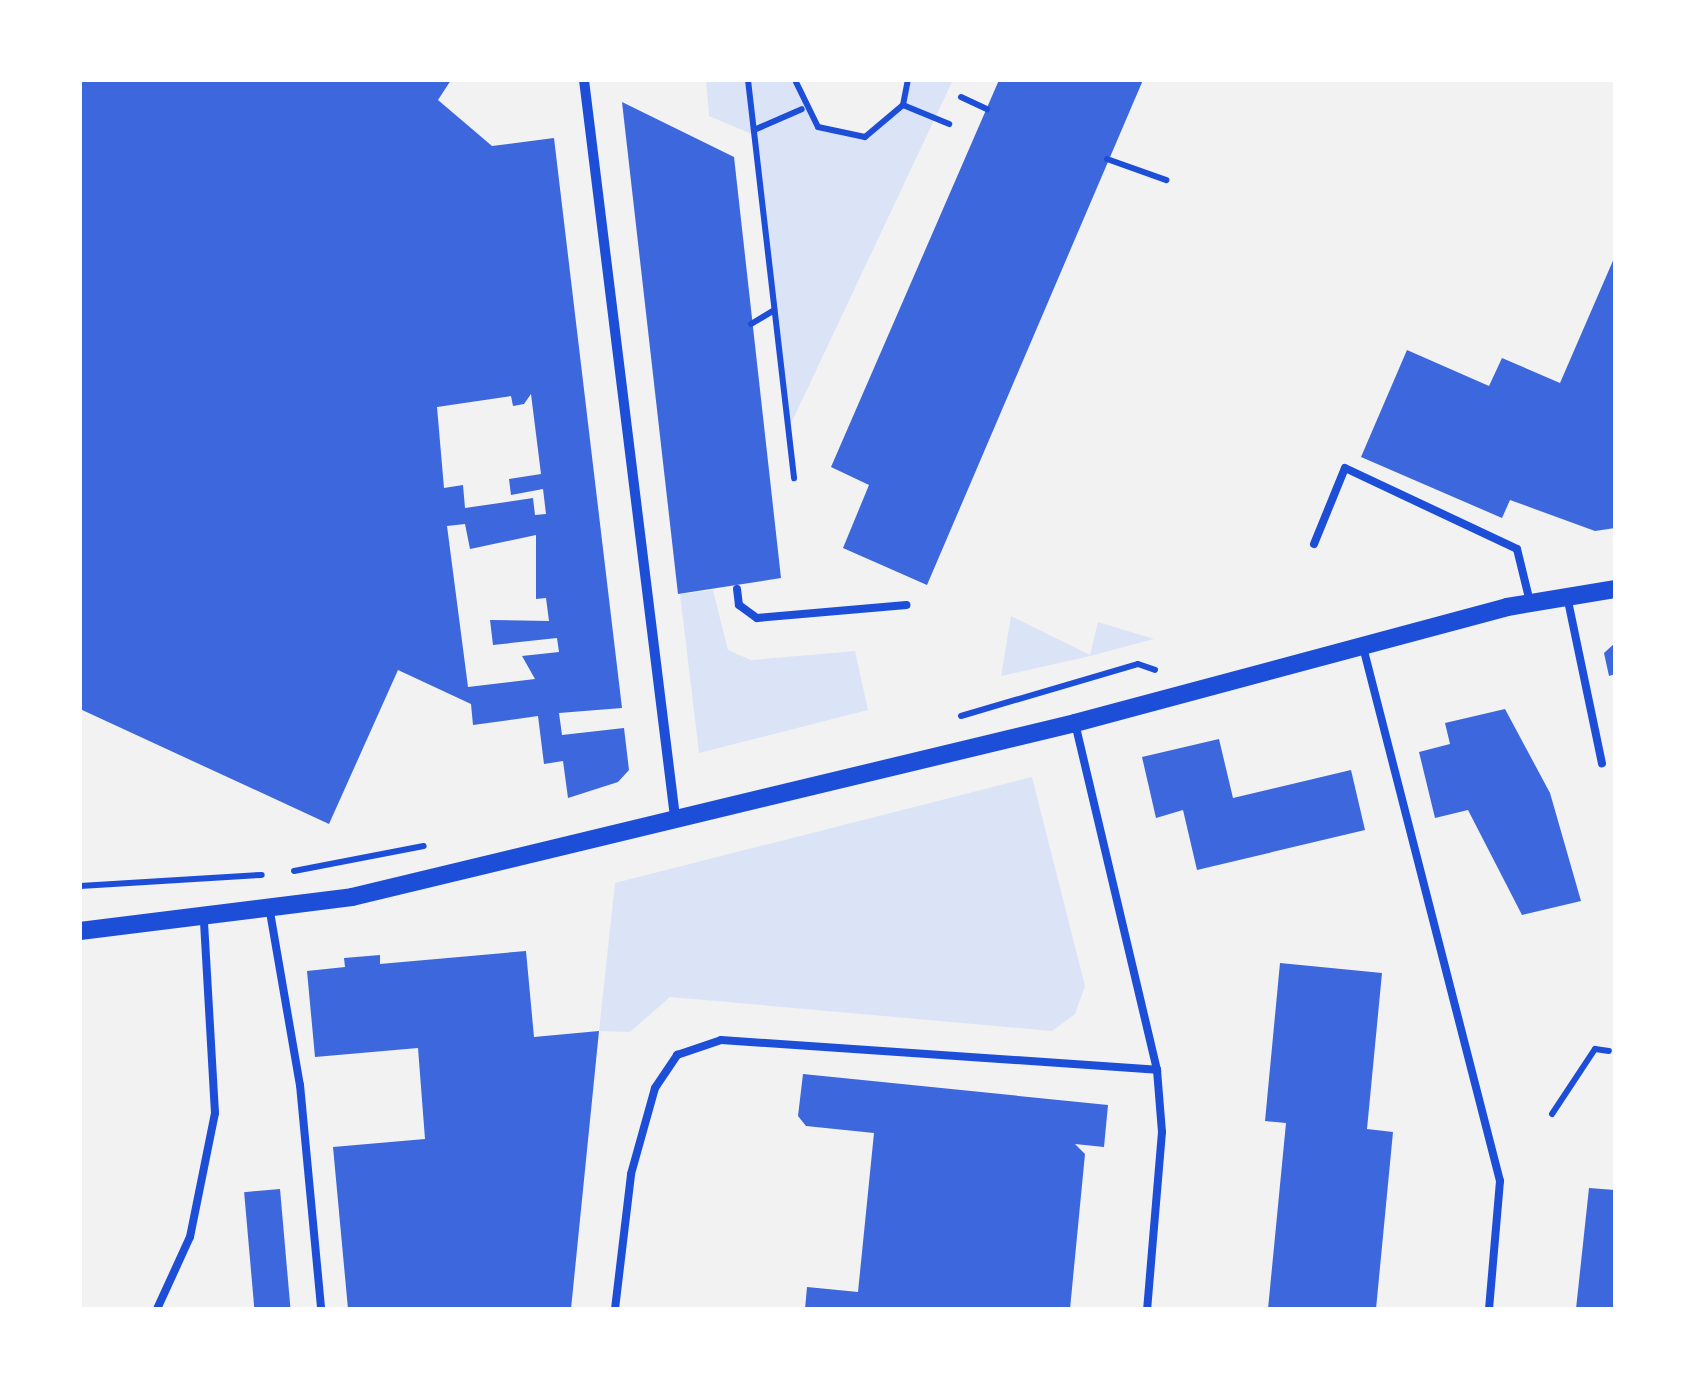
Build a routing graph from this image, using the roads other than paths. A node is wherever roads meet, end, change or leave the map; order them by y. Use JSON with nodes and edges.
{"nodes":[{"id":1,"x":584,"y":80,"type":"edge"},
{"id":2,"x":1314,"y":544,"type":"dead end"},
{"id":3,"x":737,"y":589,"type":"dead end"},
{"id":4,"x":1615,"y":589,"type":"edge"},
{"id":5,"x":1567,"y":596,"type":"junction"},
{"id":6,"x":1530,"y":602,"type":"junction"},
{"id":7,"x":906,"y":606,"type":"dead end"},
{"id":8,"x":1362,"y":643,"type":"junction"},
{"id":9,"x":1075,"y":723,"type":"junction"},
{"id":10,"x":1602,"y":763,"type":"dead end"},
{"id":11,"x":675,"y":817,"type":"junction"},
{"id":12,"x":270,"y":912,"type":"junction"},
{"id":13,"x":204,"y":922,"type":"junction"},
{"id":14,"x":80,"y":931,"type":"edge"},
{"id":15,"x":1158,"y":1070,"type":"junction"},
{"id":16,"x":157,"y":1309,"type":"edge"},
{"id":17,"x":321,"y":1309,"type":"edge"},
{"id":18,"x":615,"y":1309,"type":"edge"},
{"id":19,"x":1147,"y":1309,"type":"edge"},
{"id":20,"x":1489,"y":1309,"type":"edge"}],
"edges":[{"from":1,"to":11,"type":"street"},
{"from":2,"to":6,"type":"lane"},
{"from":3,"to":7,"type":"lane"},
{"from":4,"to":5,"type":"street"},
{"from":5,"to":6,"type":"street"},
{"from":5,"to":10,"type":"lane"},
{"from":6,"to":8,"type":"street"},
{"from":8,"to":9,"type":"street"},
{"from":8,"to":20,"type":"lane"},
{"from":9,"to":11,"type":"street"},
{"from":9,"to":15,"type":"lane"},
{"from":11,"to":12,"type":"street"},
{"from":12,"to":13,"type":"street"},
{"from":12,"to":17,"type":"lane"},
{"from":13,"to":14,"type":"street"},
{"from":13,"to":16,"type":"lane"},
{"from":15,"to":18,"type":"lane"},
{"from":15,"to":19,"type":"lane"}]}
